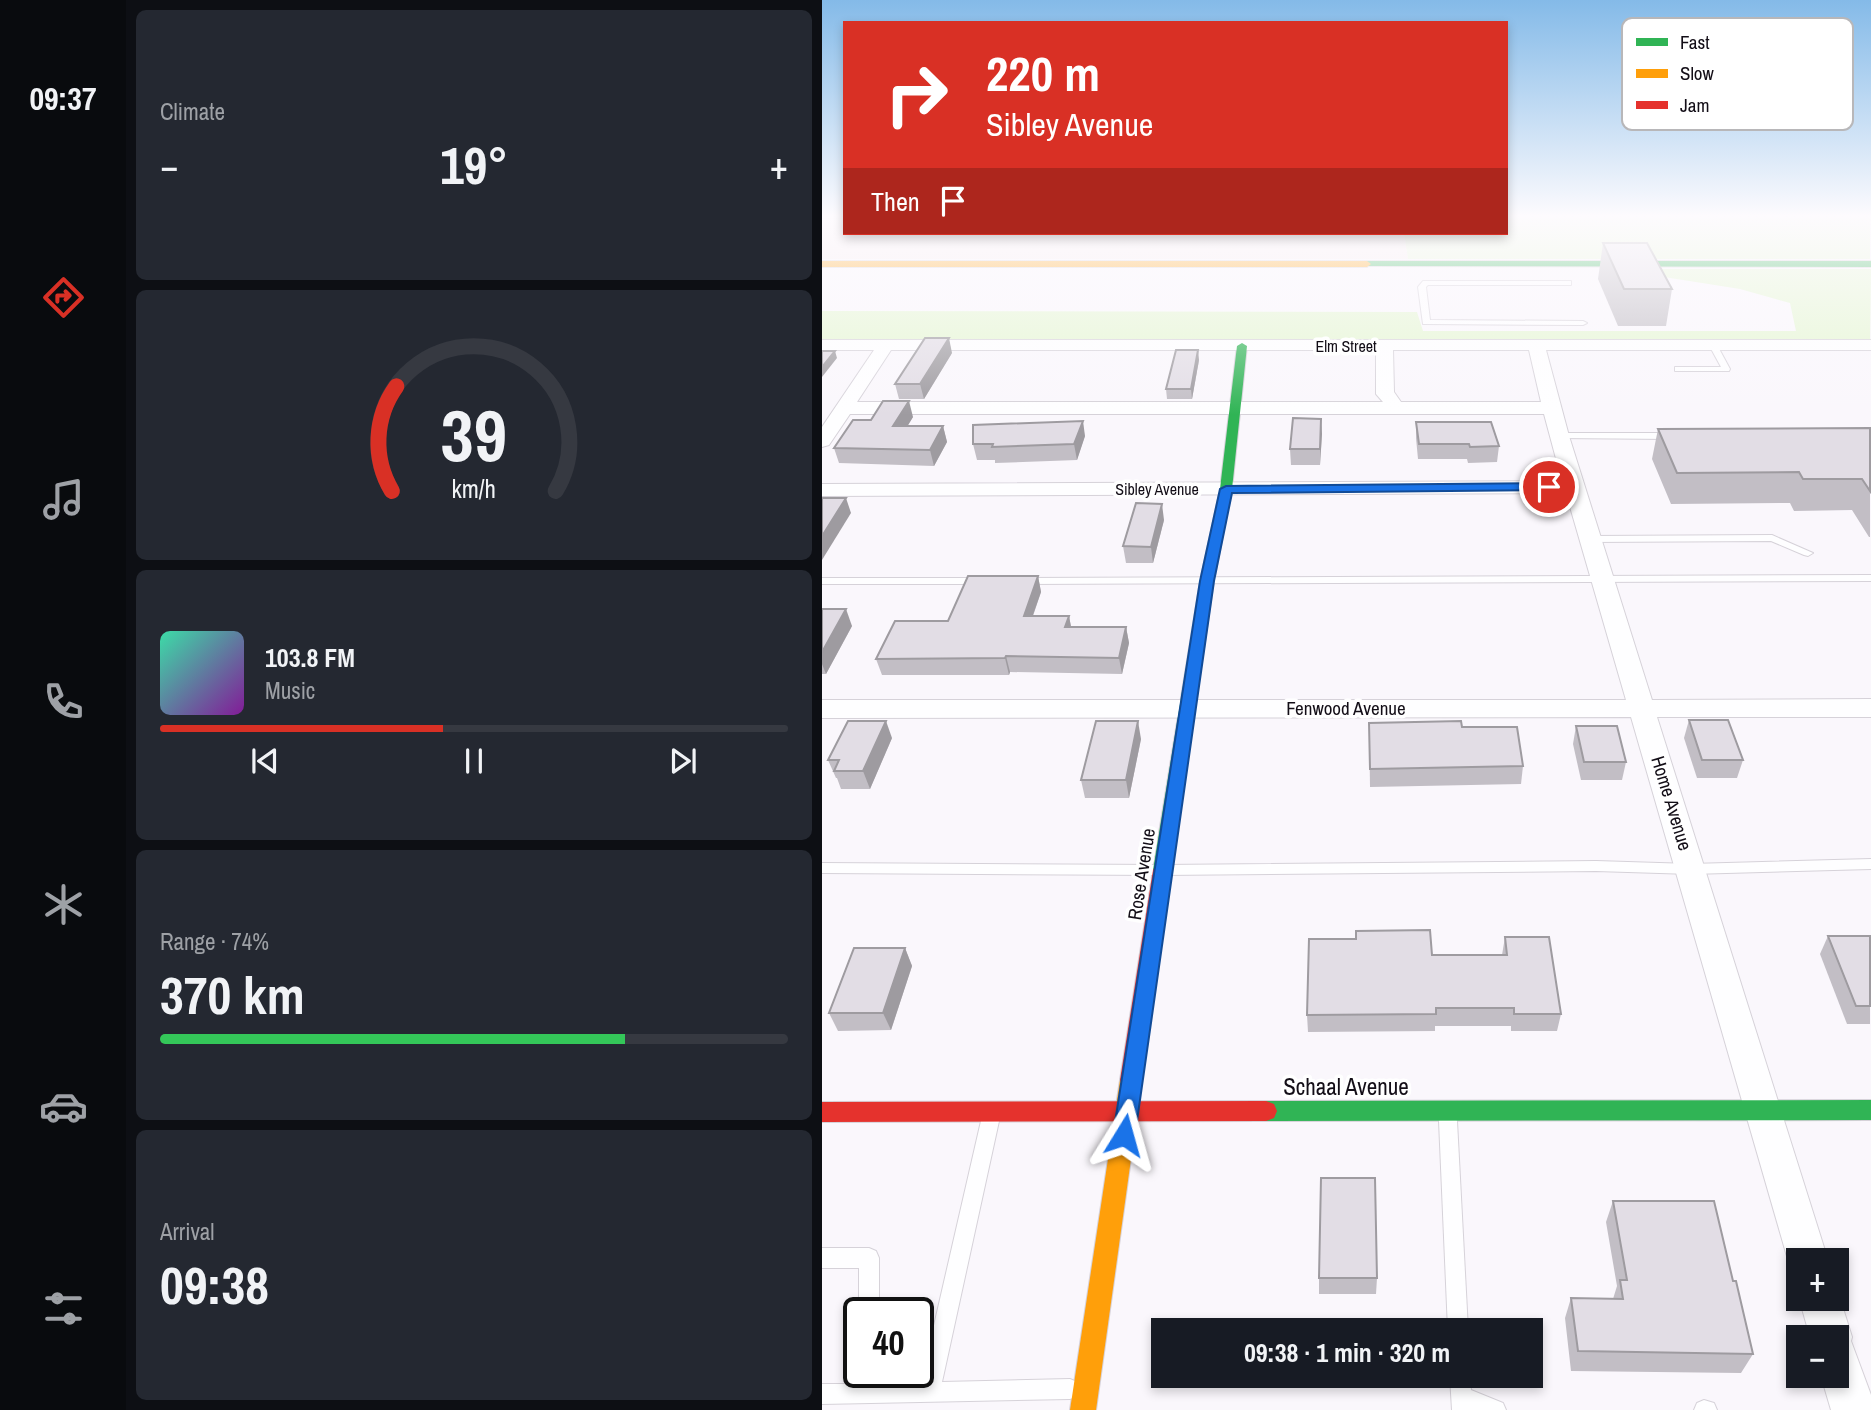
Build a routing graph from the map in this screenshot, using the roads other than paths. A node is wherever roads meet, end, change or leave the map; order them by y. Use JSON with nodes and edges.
{"nodes":[{"id":1,"x":1427,"y":283,"type":"edge"},
{"id":2,"x":1555,"y":283,"type":"edge"},
{"id":3,"x":1568,"y":283,"type":"dead end"},
{"id":4,"x":1583,"y":323,"type":"dead end"},
{"id":5,"x":1533,"y":335,"type":"junction"},
{"id":6,"x":822,"y":345,"type":"edge"},
{"id":7,"x":886,"y":345,"type":"junction"},
{"id":8,"x":1713,"y":345,"type":"junction"},
{"id":9,"x":1870,"y":345,"type":"edge"},
{"id":10,"x":1242,"y":346,"type":"junction"},
{"id":11,"x":1384,"y":346,"type":"junction"},
{"id":12,"x":1678,"y":369,"type":"dead end"},
{"id":13,"x":844,"y":408,"type":"junction"},
{"id":14,"x":1235,"y":408,"type":"junction"},
{"id":15,"x":1394,"y":408,"type":"junction"},
{"id":16,"x":1552,"y":408,"type":"junction"},
{"id":17,"x":1559,"y":436,"type":"junction"},
{"id":18,"x":1678,"y":436,"type":"edge"},
{"id":19,"x":822,"y":441,"type":"edge"},
{"id":20,"x":1576,"y":487,"type":"junction"},
{"id":21,"x":1226,"y":489,"type":"junction"},
{"id":22,"x":822,"y":490,"type":"edge"},
{"id":23,"x":1591,"y":539,"type":"junction"},
{"id":24,"x":1808,"y":553,"type":"dead end"},
{"id":25,"x":1870,"y":578,"type":"edge"},
{"id":26,"x":1603,"y":580,"type":"junction"},
{"id":27,"x":822,"y":581,"type":"edge"},
{"id":28,"x":987,"y":581,"type":"edge"},
{"id":29,"x":1015,"y":581,"type":"edge"},
{"id":30,"x":1207,"y":581,"type":"junction"},
{"id":31,"x":1643,"y":707,"type":"junction"},
{"id":32,"x":1188,"y":708,"type":"junction"},
{"id":33,"x":1870,"y":708,"type":"edge"},
{"id":34,"x":822,"y":709,"type":"edge"},
{"id":35,"x":1870,"y":864,"type":"edge"},
{"id":36,"x":822,"y":868,"type":"edge"},
{"id":37,"x":1691,"y":869,"type":"junction"},
{"id":38,"x":1162,"y":870,"type":"junction"},
{"id":39,"x":1763,"y":1108,"type":"junction"},
{"id":40,"x":1128,"y":1110,"type":"junction"},
{"id":41,"x":1448,"y":1110,"type":"junction"},
{"id":42,"x":1870,"y":1110,"type":"edge"},
{"id":43,"x":993,"y":1111,"type":"junction"},
{"id":44,"x":822,"y":1112,"type":"edge"},
{"id":45,"x":1804,"y":1248,"type":"edge"},
{"id":46,"x":822,"y":1258,"type":"edge"},
{"id":47,"x":869,"y":1297,"type":"edge"},
{"id":48,"x":1457,"y":1318,"type":"edge"},
{"id":49,"x":868,"y":1388,"type":"edge"},
{"id":50,"x":1846,"y":1388,"type":"edge"},
{"id":51,"x":1086,"y":1389,"type":"junction"},
{"id":52,"x":929,"y":1392,"type":"junction"},
{"id":53,"x":822,"y":1394,"type":"edge"},
{"id":54,"x":868,"y":1394,"type":"junction"},
{"id":55,"x":1461,"y":1394,"type":"edge"},
{"id":56,"x":1083,"y":1410,"type":"edge"},
{"id":57,"x":1496,"y":1410,"type":"edge"},
{"id":58,"x":1853,"y":1410,"type":"edge"}],
"edges":[{"from":1,"to":5,"type":"lane"},
{"from":2,"to":3,"type":"lane"},
{"from":4,"to":5,"type":"lane"},
{"from":5,"to":8,"type":"street","name":"Elm Street"},
{"from":5,"to":11,"type":"street","name":"Elm Street"},
{"from":5,"to":16,"type":"street","name":"Home Avenue"},
{"from":6,"to":7,"type":"street","name":"Elm Street"},
{"from":7,"to":10,"type":"street","name":"Elm Street"},
{"from":7,"to":13,"type":"street"},
{"from":8,"to":9,"type":"street","name":"Elm Street"},
{"from":8,"to":12,"type":"lane"},
{"from":10,"to":11,"type":"street","name":"Elm Street"},
{"from":10,"to":14,"type":"street","name":"Rose Avenue"},
{"from":11,"to":15,"type":"street"},
{"from":13,"to":14,"type":"street"},
{"from":13,"to":19,"type":"street"},
{"from":14,"to":15,"type":"street"},
{"from":14,"to":21,"type":"street","name":"Rose Avenue"},
{"from":15,"to":16,"type":"street"},
{"from":16,"to":17,"type":"street","name":"Home Avenue"},
{"from":17,"to":18,"type":"lane"},
{"from":17,"to":20,"type":"street","name":"Home Avenue"},
{"from":20,"to":21,"type":"street","name":"Sibley Avenue"},
{"from":20,"to":23,"type":"street","name":"Home Avenue"},
{"from":21,"to":22,"type":"street","name":"Sibley Avenue"},
{"from":21,"to":30,"type":"street","name":"Rose Avenue"},
{"from":23,"to":24,"type":"lane"},
{"from":23,"to":26,"type":"street","name":"Home Avenue"},
{"from":25,"to":26,"type":"lane"},
{"from":26,"to":30,"type":"lane"},
{"from":26,"to":31,"type":"street","name":"Home Avenue"},
{"from":27,"to":28,"type":"lane"},
{"from":29,"to":30,"type":"lane"},
{"from":30,"to":32,"type":"street","name":"Rose Avenue"},
{"from":31,"to":32,"type":"street","name":"Fenwood Avenue"},
{"from":31,"to":33,"type":"street","name":"Fenwood Avenue"},
{"from":31,"to":37,"type":"street","name":"Home Avenue"},
{"from":32,"to":34,"type":"street","name":"Fenwood Avenue"},
{"from":32,"to":38,"type":"street","name":"Rose Avenue"},
{"from":35,"to":37,"type":"lane"},
{"from":36,"to":38,"type":"lane"},
{"from":37,"to":38,"type":"lane"},
{"from":37,"to":39,"type":"street","name":"Home Avenue"},
{"from":38,"to":40,"type":"street","name":"Rose Avenue"},
{"from":39,"to":41,"type":"street","name":"Schaal Avenue"},
{"from":39,"to":42,"type":"street","name":"Schaal Avenue"},
{"from":39,"to":45,"type":"street","name":"Home Avenue"},
{"from":40,"to":41,"type":"street","name":"Schaal Avenue"},
{"from":40,"to":43,"type":"street","name":"Schaal Avenue"},
{"from":40,"to":51,"type":"street","name":"Rose Avenue"},
{"from":41,"to":48,"type":"lane"},
{"from":43,"to":44,"type":"street","name":"Schaal Avenue"},
{"from":43,"to":52,"type":"lane"},
{"from":46,"to":47,"type":"lane"},
{"from":49,"to":54,"type":"lane"},
{"from":50,"to":58,"type":"street"},
{"from":51,"to":52,"type":"lane"},
{"from":51,"to":56,"type":"street","name":"Rose Avenue"},
{"from":52,"to":54,"type":"lane"},
{"from":53,"to":54,"type":"lane"},
{"from":55,"to":57,"type":"lane"}]}
